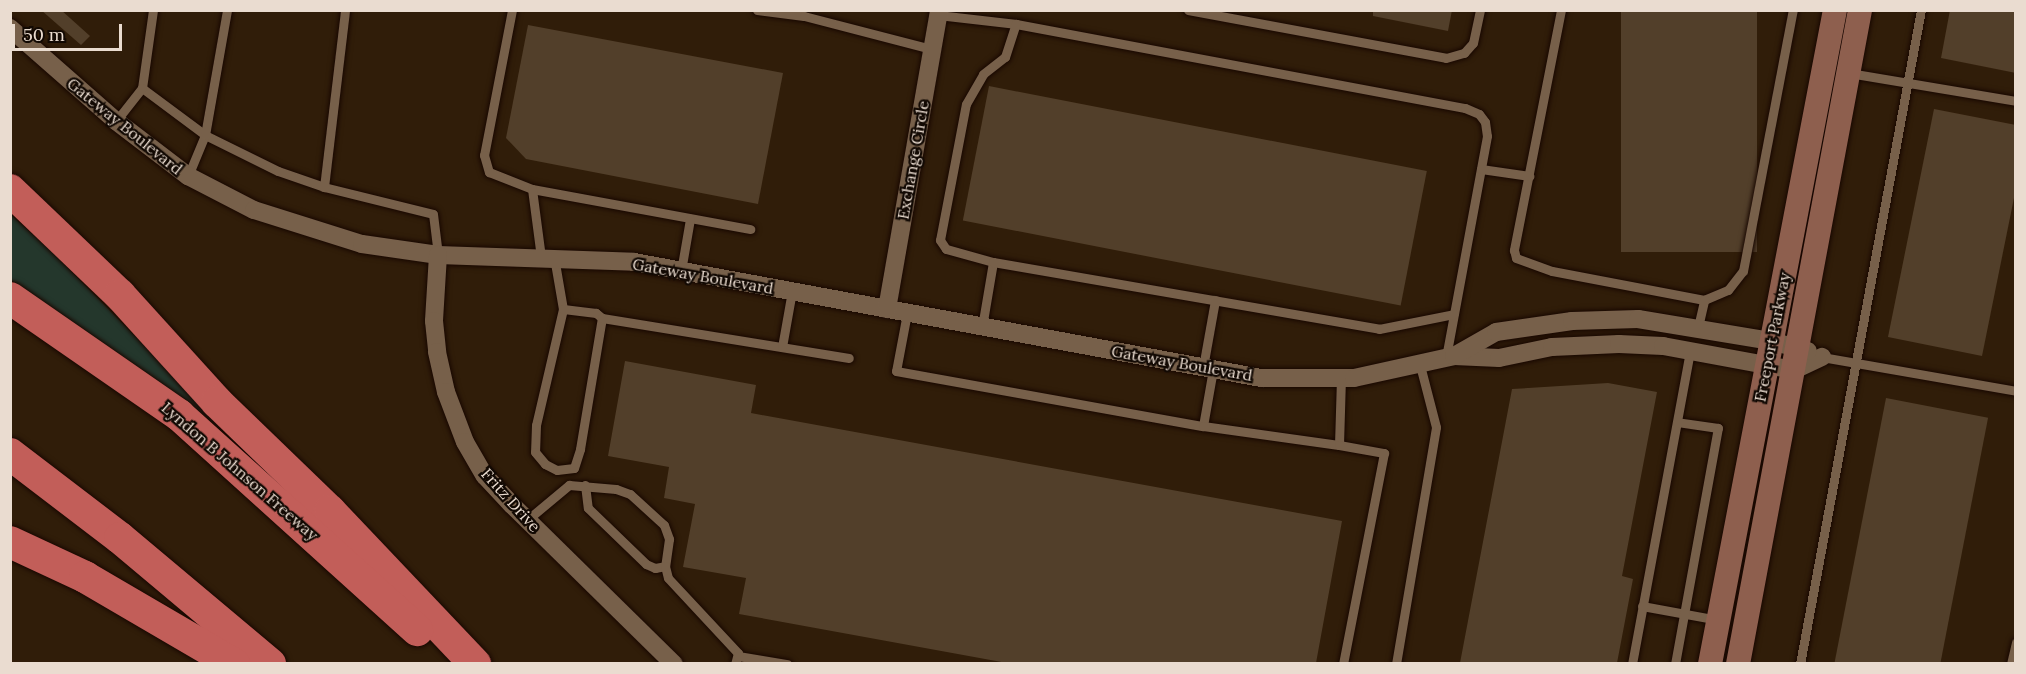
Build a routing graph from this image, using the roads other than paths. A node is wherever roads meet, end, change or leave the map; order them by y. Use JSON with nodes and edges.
{"nodes":[{"id":1,"x":153,"y":10,"type":"edge"},
{"id":2,"x":227,"y":10,"type":"edge"},
{"id":3,"x":345,"y":10,"type":"edge"},
{"id":4,"x":513,"y":10,"type":"edge"},
{"id":5,"x":757,"y":10,"type":"edge"},
{"id":6,"x":1188,"y":10,"type":"edge"},
{"id":7,"x":1480,"y":10,"type":"edge"},
{"id":8,"x":1561,"y":10,"type":"edge"},
{"id":9,"x":1792,"y":10,"type":"edge"},
{"id":10,"x":1835,"y":10,"type":"edge"},
{"id":11,"x":1860,"y":10,"type":"edge"},
{"id":12,"x":1920,"y":10,"type":"edge"},
{"id":13,"x":939,"y":13,"type":"edge"},
{"id":14,"x":1016,"y":24,"type":"junction"},
{"id":15,"x":10,"y":28,"type":"edge"},
{"id":16,"x":932,"y":49,"type":"junction"},
{"id":17,"x":1849,"y":73,"type":"junction"},
{"id":18,"x":1906,"y":82,"type":"junction"},
{"id":19,"x":142,"y":88,"type":"junction"},
{"id":20,"x":2016,"y":101,"type":"edge"},
{"id":21,"x":116,"y":121,"type":"junction"},
{"id":22,"x":205,"y":135,"type":"junction"},
{"id":23,"x":1481,"y":169,"type":"junction"},
{"id":24,"x":188,"y":176,"type":"junction"},
{"id":25,"x":1529,"y":176,"type":"junction"},
{"id":26,"x":324,"y":187,"type":"junction"},
{"id":27,"x":532,"y":189,"type":"junction"},
{"id":28,"x":10,"y":190,"type":"edge"},
{"id":29,"x":690,"y":219,"type":"junction"},
{"id":30,"x":750,"y":229,"type":"dead end"},
{"id":31,"x":438,"y":255,"type":"junction"},
{"id":32,"x":548,"y":257,"type":"junction"},
{"id":33,"x":993,"y":262,"type":"junction"},
{"id":34,"x":681,"y":271,"type":"junction"},
{"id":35,"x":792,"y":291,"type":"junction"},
{"id":36,"x":10,"y":298,"type":"edge"},
{"id":37,"x":1215,"y":300,"type":"junction"},
{"id":38,"x":1704,"y":300,"type":"junction"},
{"id":39,"x":563,"y":309,"type":"junction"},
{"id":40,"x":887,"y":309,"type":"junction"},
{"id":41,"x":907,"y":313,"type":"junction"},
{"id":42,"x":1454,"y":314,"type":"junction"},
{"id":43,"x":602,"y":318,"type":"junction"},
{"id":44,"x":982,"y":327,"type":"junction"},
{"id":45,"x":1698,"y":327,"type":"junction"},
{"id":46,"x":1771,"y":341,"type":"junction"},
{"id":47,"x":1797,"y":346,"type":"junction"},
{"id":48,"x":782,"y":347,"type":"junction"},
{"id":49,"x":1690,"y":350,"type":"junction"},
{"id":50,"x":1450,"y":357,"type":"junction"},
{"id":51,"x":1822,"y":357,"type":"junction"},
{"id":52,"x":849,"y":358,"type":"dead end"},
{"id":53,"x":1858,"y":364,"type":"junction"},
{"id":54,"x":1420,"y":365,"type":"junction"},
{"id":55,"x":1767,"y":365,"type":"junction"},
{"id":56,"x":1208,"y":368,"type":"junction"},
{"id":57,"x":1794,"y":370,"type":"junction"},
{"id":58,"x":1341,"y":379,"type":"junction"},
{"id":59,"x":2016,"y":391,"type":"edge"},
{"id":60,"x":1677,"y":422,"type":"junction"},
{"id":61,"x":1203,"y":426,"type":"junction"},
{"id":62,"x":1339,"y":445,"type":"junction"},
{"id":63,"x":10,"y":454,"type":"edge"},
{"id":64,"x":563,"y":470,"type":"junction"},
{"id":65,"x":585,"y":485,"type":"junction"},
{"id":66,"x":566,"y":487,"type":"junction"},
{"id":67,"x":527,"y":520,"type":"junction"},
{"id":68,"x":10,"y":542,"type":"edge"},
{"id":69,"x":665,"y":566,"type":"junction"},
{"id":70,"x":1642,"y":606,"type":"junction"},
{"id":71,"x":1685,"y":614,"type":"junction"},
{"id":72,"x":1718,"y":620,"type":"junction"},
{"id":73,"x":2016,"y":643,"type":"edge"},
{"id":74,"x":736,"y":660,"type":"edge"},
{"id":75,"x":234,"y":663,"type":"edge"},
{"id":76,"x":270,"y":663,"type":"edge"},
{"id":77,"x":453,"y":663,"type":"edge"},
{"id":78,"x":475,"y":663,"type":"edge"},
{"id":79,"x":674,"y":663,"type":"edge"},
{"id":80,"x":788,"y":663,"type":"edge"},
{"id":81,"x":1343,"y":663,"type":"edge"},
{"id":82,"x":1396,"y":663,"type":"edge"},
{"id":83,"x":1632,"y":663,"type":"edge"},
{"id":84,"x":1675,"y":663,"type":"edge"},
{"id":85,"x":1710,"y":663,"type":"edge"},
{"id":86,"x":1738,"y":663,"type":"edge"},
{"id":87,"x":1800,"y":663,"type":"edge"},
{"id":88,"x":2011,"y":663,"type":"edge"}],
"edges":[{"from":1,"to":19,"type":"lane"},
{"from":2,"to":22,"type":"lane"},
{"from":3,"to":26,"type":"lane"},
{"from":4,"to":27,"type":"lane"},
{"from":5,"to":16,"type":"lane"},
{"from":6,"to":7,"type":"lane"},
{"from":8,"to":25,"type":"lane"},
{"from":9,"to":38,"type":"lane"},
{"from":10,"to":46,"type":"main road","name":"Freeport Parkway"},
{"from":11,"to":17,"type":"main road","name":"Freeport Parkway"},
{"from":12,"to":18,"type":"lane"},
{"from":13,"to":14,"type":"lane"},
{"from":13,"to":16,"type":"street","name":"Exchange Circle"},
{"from":14,"to":23,"type":"lane"},
{"from":14,"to":33,"type":"lane"},
{"from":15,"to":21,"type":"street","name":"Gateway Boulevard"},
{"from":16,"to":40,"type":"street","name":"Exchange Circle"},
{"from":17,"to":18,"type":"lane"},
{"from":17,"to":47,"type":"main road","name":"Freeport Parkway"},
{"from":18,"to":20,"type":"lane"},
{"from":18,"to":53,"type":"lane"},
{"from":19,"to":21,"type":"lane"},
{"from":19,"to":22,"type":"lane"},
{"from":21,"to":24,"type":"street","name":"Gateway Boulevard"},
{"from":22,"to":24,"type":"lane"},
{"from":22,"to":26,"type":"lane"},
{"from":23,"to":25,"type":"lane"},
{"from":23,"to":42,"type":"lane"},
{"from":24,"to":31,"type":"street","name":"Gateway Boulevard"},
{"from":25,"to":38,"type":"lane"},
{"from":26,"to":31,"type":"lane"},
{"from":27,"to":29,"type":"lane"},
{"from":27,"to":32,"type":"lane"},
{"from":28,"to":78,"type":"highway"},
{"from":29,"to":30,"type":"lane"},
{"from":29,"to":34,"type":"lane"},
{"from":31,"to":32,"type":"street","name":"Gateway Boulevard"},
{"from":31,"to":67,"type":"street","name":"Fritz Drive"},
{"from":32,"to":34,"type":"street","name":"Gateway Boulevard"},
{"from":32,"to":39,"type":"lane"},
{"from":33,"to":37,"type":"lane"},
{"from":33,"to":44,"type":"lane"},
{"from":34,"to":35,"type":"street","name":"Gateway Boulevard"},
{"from":35,"to":40,"type":"street","name":"Gateway Boulevard"},
{"from":35,"to":48,"type":"lane"},
{"from":36,"to":77,"type":"highway","name":"Lyndon B Johnson Freeway"},
{"from":37,"to":42,"type":"lane"},
{"from":37,"to":56,"type":"lane"},
{"from":38,"to":45,"type":"lane"},
{"from":39,"to":43,"type":"lane"},
{"from":39,"to":64,"type":"lane"},
{"from":40,"to":41,"type":"street","name":"Gateway Boulevard"},
{"from":41,"to":44,"type":"street","name":"Gateway Boulevard"},
{"from":41,"to":61,"type":"lane"},
{"from":42,"to":50,"type":"lane"},
{"from":43,"to":48,"type":"lane"},
{"from":43,"to":64,"type":"lane"},
{"from":44,"to":56,"type":"street","name":"Gateway Boulevard"},
{"from":45,"to":46,"type":"street","name":"Gateway Boulevard"},
{"from":45,"to":50,"type":"street","name":"Gateway Boulevard"},
{"from":46,"to":47,"type":"street","name":"Gateway Boulevard"},
{"from":46,"to":55,"type":"main road","name":"Freeport Parkway"},
{"from":47,"to":51,"type":"street","name":"Gateway Boulevard"},
{"from":47,"to":57,"type":"main road","name":"Freeport Parkway"},
{"from":48,"to":52,"type":"lane"},
{"from":49,"to":50,"type":"street","name":"Gateway Boulevard"},
{"from":49,"to":55,"type":"street","name":"Gateway Boulevard"},
{"from":49,"to":60,"type":"lane"},
{"from":50,"to":54,"type":"street","name":"Gateway Boulevard"},
{"from":51,"to":53,"type":"lane"},
{"from":51,"to":57,"type":"street"},
{"from":53,"to":59,"type":"lane"},
{"from":53,"to":87,"type":"lane"},
{"from":54,"to":58,"type":"street","name":"Gateway Boulevard"},
{"from":54,"to":82,"type":"lane"},
{"from":55,"to":57,"type":"street","name":"Gateway Boulevard"},
{"from":55,"to":72,"type":"main road","name":"Freeport Parkway"},
{"from":56,"to":58,"type":"street","name":"Gateway Boulevard"},
{"from":56,"to":61,"type":"lane"},
{"from":57,"to":86,"type":"main road","name":"Freeport Parkway"},
{"from":58,"to":62,"type":"lane"},
{"from":60,"to":70,"type":"lane"},
{"from":60,"to":71,"type":"lane"},
{"from":61,"to":62,"type":"lane"},
{"from":62,"to":81,"type":"lane"},
{"from":63,"to":76,"type":"highway"},
{"from":64,"to":66,"type":"lane"},
{"from":65,"to":66,"type":"lane"},
{"from":65,"to":69,"type":"lane"},
{"from":65,"to":69,"type":"lane"},
{"from":66,"to":67,"type":"lane"},
{"from":67,"to":79,"type":"street","name":"Fritz Drive"},
{"from":68,"to":75,"type":"highway"},
{"from":69,"to":74,"type":"lane"},
{"from":70,"to":71,"type":"lane"},
{"from":70,"to":83,"type":"lane"},
{"from":71,"to":72,"type":"lane"},
{"from":71,"to":84,"type":"lane"},
{"from":72,"to":85,"type":"main road","name":"Freeport Parkway"},
{"from":73,"to":88,"type":"lane"},
{"from":74,"to":80,"type":"lane"}]}
